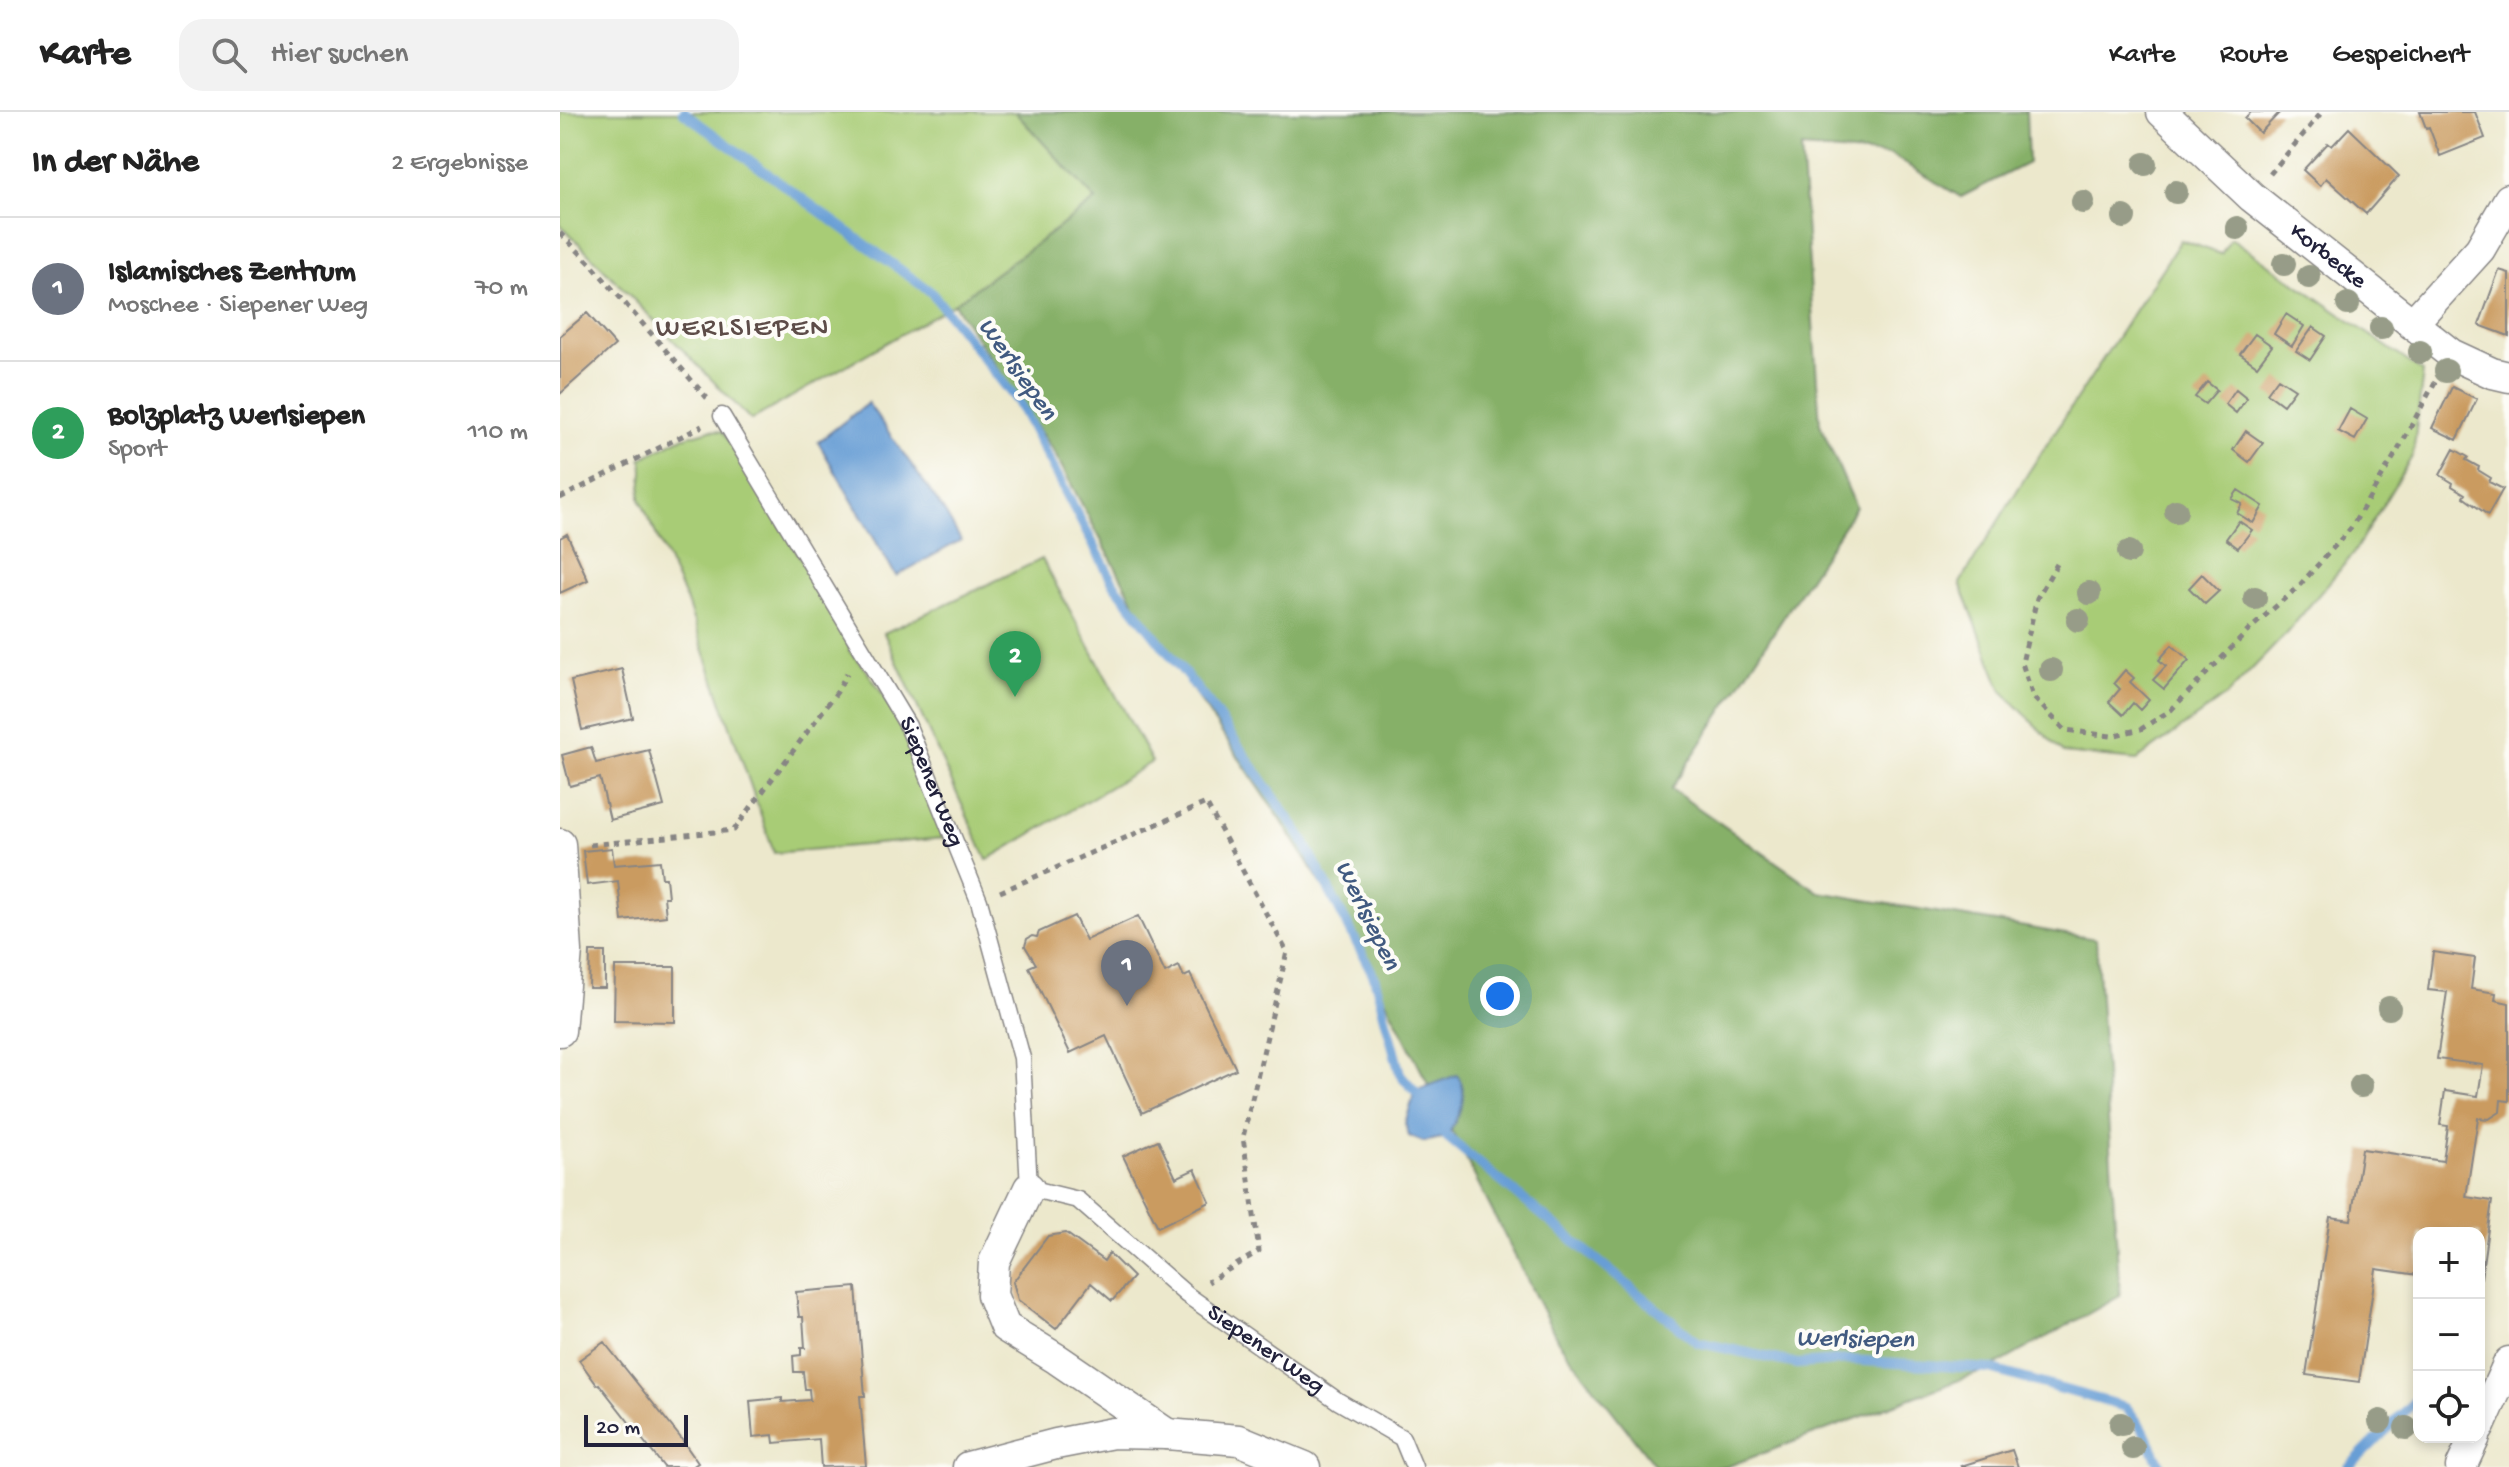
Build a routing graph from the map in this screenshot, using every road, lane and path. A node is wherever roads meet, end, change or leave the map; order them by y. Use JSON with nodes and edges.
{"nodes":[{"id":1,"x":2162,"y":112,"type":"edge"},
{"id":2,"x":2322,"y":112,"type":"edge"},
{"id":3,"x":2252,"y":197,"type":"junction"},
{"id":4,"x":2509,"y":199,"type":"edge"},
{"id":5,"x":560,"y":233,"type":"edge"},
{"id":6,"x":2412,"y":324,"type":"junction"},
{"id":7,"x":2451,"y":354,"type":"junction"},
{"id":8,"x":2509,"y":377,"type":"edge"},
{"id":9,"x":722,"y":416,"type":"junction"},
{"id":10,"x":560,"y":498,"type":"edge"},
{"id":11,"x":2057,"y":564,"type":"dead end"},
{"id":12,"x":860,"y":648,"type":"junction"},
{"id":13,"x":560,"y":846,"type":"edge"},
{"id":14,"x":979,"y":901,"type":"junction"},
{"id":15,"x":560,"y":1031,"type":"edge"},
{"id":16,"x":1029,"y":1188,"type":"junction"},
{"id":17,"x":1187,"y":1295,"type":"junction"},
{"id":18,"x":2509,"y":1362,"type":"edge"},
{"id":19,"x":2485,"y":1415,"type":"edge"},
{"id":20,"x":1167,"y":1434,"type":"junction"},
{"id":21,"x":2472,"y":1443,"type":"edge"},
{"id":22,"x":968,"y":1467,"type":"edge"},
{"id":23,"x":1305,"y":1467,"type":"edge"},
{"id":24,"x":1414,"y":1467,"type":"edge"},
{"id":25,"x":2461,"y":1467,"type":"edge"}],
"edges":[{"from":1,"to":3,"type":"street","name":"Korbecke"},
{"from":2,"to":3,"type":"path"},
{"from":3,"to":6,"type":"street","name":"Korbecke"},
{"from":4,"to":6,"type":"street"},
{"from":5,"to":9,"type":"path"},
{"from":6,"to":7,"type":"street","name":"Korbecke"},
{"from":7,"to":8,"type":"street","name":"Korbecke"},
{"from":7,"to":11,"type":"path"},
{"from":9,"to":10,"type":"path"},
{"from":9,"to":12,"type":"lane","name":"Siepener Weg"},
{"from":12,"to":13,"type":"path"},
{"from":12,"to":14,"type":"lane","name":"Siepener Weg"},
{"from":13,"to":15,"type":"street"},
{"from":14,"to":16,"type":"lane","name":"Siepener Weg"},
{"from":14,"to":17,"type":"path"},
{"from":16,"to":17,"type":"lane","name":"Siepener Weg"},
{"from":16,"to":20,"type":"street","name":"Siepener Weg"},
{"from":17,"to":24,"type":"lane","name":"Siepener Weg"},
{"from":18,"to":19,"type":"street"},
{"from":20,"to":22,"type":"street","name":"Siepener Weg"},
{"from":20,"to":23,"type":"street","name":"Siepener Weg"},
{"from":21,"to":25,"type":"street"}]}
